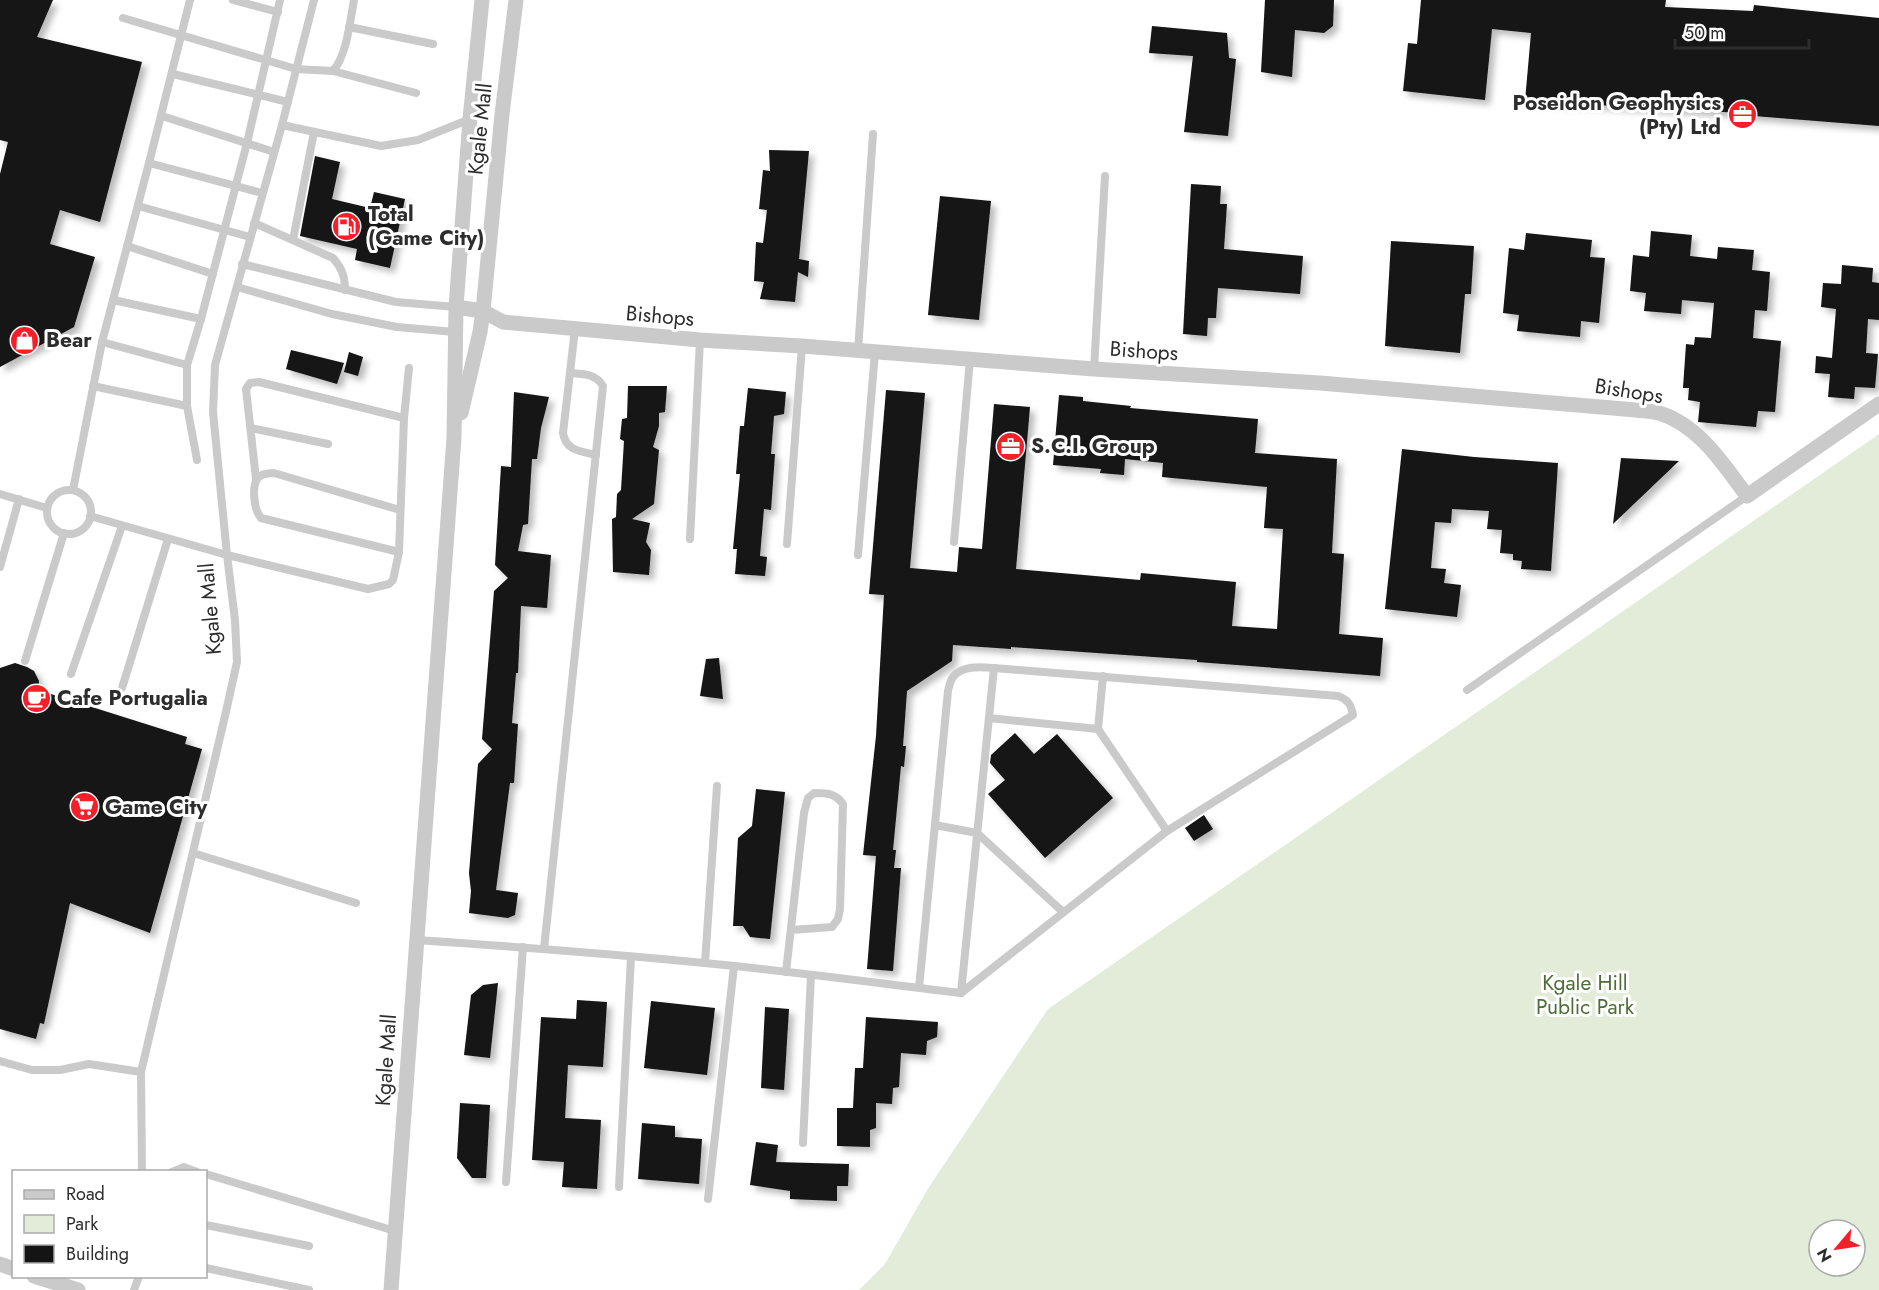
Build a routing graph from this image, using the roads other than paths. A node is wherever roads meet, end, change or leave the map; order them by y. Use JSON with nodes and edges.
{"nodes":[{"id":1,"x":190,"y":0,"type":"edge"},
{"id":2,"x":233,"y":0,"type":"edge"},
{"id":3,"x":280,"y":0,"type":"edge"},
{"id":4,"x":314,"y":0,"type":"edge"},
{"id":5,"x":354,"y":0,"type":"edge"},
{"id":6,"x":482,"y":0,"type":"edge"},
{"id":7,"x":516,"y":0,"type":"edge"},
{"id":8,"x":278,"y":12,"type":"junction"},
{"id":9,"x":123,"y":18,"type":"dead end"},
{"id":10,"x":349,"y":27,"type":"junction"},
{"id":11,"x":182,"y":34,"type":"junction"},
{"id":12,"x":433,"y":44,"type":"dead end"},
{"id":13,"x":266,"y":60,"type":"junction"},
{"id":14,"x":296,"y":69,"type":"junction"},
{"id":15,"x":333,"y":71,"type":"junction"},
{"id":16,"x":173,"y":74,"type":"junction"},
{"id":17,"x":416,"y":93,"type":"dead end"},
{"id":18,"x":258,"y":95,"type":"junction"},
{"id":19,"x":288,"y":102,"type":"junction"},
{"id":20,"x":162,"y":116,"type":"junction"},
{"id":21,"x":470,"y":119,"type":"junction"},
{"id":22,"x":282,"y":125,"type":"junction"},
{"id":23,"x":314,"y":132,"type":"junction"},
{"id":24,"x":873,"y":134,"type":"dead end"},
{"id":25,"x":247,"y":143,"type":"junction"},
{"id":26,"x":274,"y":152,"type":"junction"},
{"id":27,"x":149,"y":163,"type":"junction"},
{"id":28,"x":1105,"y":176,"type":"dead end"},
{"id":29,"x":236,"y":186,"type":"junction"},
{"id":30,"x":262,"y":193,"type":"junction"},
{"id":31,"x":138,"y":206,"type":"junction"},
{"id":32,"x":254,"y":224,"type":"junction"},
{"id":33,"x":225,"y":230,"type":"junction"},
{"id":34,"x":250,"y":237,"type":"junction"},
{"id":35,"x":293,"y":240,"type":"junction"},
{"id":36,"x":128,"y":246,"type":"junction"},
{"id":37,"x":242,"y":264,"type":"junction"},
{"id":38,"x":213,"y":274,"type":"junction"},
{"id":39,"x":237,"y":287,"type":"junction"},
{"id":40,"x":345,"y":290,"type":"junction"},
{"id":41,"x":113,"y":300,"type":"junction"},
{"id":42,"x":456,"y":308,"type":"junction"},
{"id":43,"x":483,"y":311,"type":"junction"},
{"id":44,"x":201,"y":319,"type":"junction"},
{"id":45,"x":503,"y":322,"type":"junction"},
{"id":46,"x":575,"y":329,"type":"junction"},
{"id":47,"x":455,"y":332,"type":"junction"},
{"id":48,"x":480,"y":332,"type":"junction"},
{"id":49,"x":700,"y":340,"type":"junction"},
{"id":50,"x":102,"y":342,"type":"junction"},
{"id":51,"x":802,"y":345,"type":"junction"},
{"id":52,"x":858,"y":351,"type":"junction"},
{"id":53,"x":875,"y":352,"type":"junction"},
{"id":54,"x":970,"y":359,"type":"junction"},
{"id":55,"x":188,"y":365,"type":"junction"},
{"id":56,"x":409,"y":368,"type":"dead end"},
{"id":57,"x":1094,"y":369,"type":"junction"},
{"id":58,"x":571,"y":373,"type":"junction"},
{"id":59,"x":93,"y":386,"type":"junction"},
{"id":60,"x":1879,"y":404,"type":"edge"},
{"id":61,"x":187,"y":406,"type":"junction"},
{"id":62,"x":405,"y":418,"type":"junction"},
{"id":63,"x":251,"y":428,"type":"junction"},
{"id":64,"x":454,"y":438,"type":"junction"},
{"id":65,"x":328,"y":444,"type":"dead end"},
{"id":66,"x":596,"y":455,"type":"junction"},
{"id":67,"x":197,"y":460,"type":"dead end"},
{"id":68,"x":256,"y":479,"type":"junction"},
{"id":69,"x":73,"y":490,"type":"junction"},
{"id":70,"x":0,"y":494,"type":"edge"},
{"id":71,"x":1747,"y":496,"type":"junction"},
{"id":72,"x":19,"y":499,"type":"junction"},
{"id":73,"x":47,"y":508,"type":"junction"},
{"id":74,"x":400,"y":510,"type":"junction"},
{"id":75,"x":90,"y":516,"type":"junction"},
{"id":76,"x":122,"y":526,"type":"junction"},
{"id":77,"x":64,"y":533,"type":"junction"},
{"id":78,"x":168,"y":539,"type":"junction"},
{"id":79,"x":690,"y":539,"type":"dead end"},
{"id":80,"x":954,"y":542,"type":"dead end"},
{"id":81,"x":787,"y":544,"type":"dead end"},
{"id":82,"x":399,"y":552,"type":"junction"},
{"id":83,"x":226,"y":555,"type":"junction"},
{"id":84,"x":858,"y":555,"type":"dead end"},
{"id":85,"x":0,"y":567,"type":"edge"},
{"id":86,"x":25,"y":661,"type":"dead end"},
{"id":87,"x":994,"y":668,"type":"junction"},
{"id":88,"x":71,"y":674,"type":"dead end"},
{"id":89,"x":1103,"y":676,"type":"junction"},
{"id":90,"x":122,"y":688,"type":"dead end"},
{"id":91,"x":1467,"y":690,"type":"dead end"},
{"id":92,"x":989,"y":718,"type":"junction"},
{"id":93,"x":1098,"y":729,"type":"junction"},
{"id":94,"x":717,"y":786,"type":"dead end"},
{"id":95,"x":935,"y":825,"type":"junction"},
{"id":96,"x":1167,"y":831,"type":"junction"},
{"id":97,"x":977,"y":833,"type":"junction"},
{"id":98,"x":193,"y":853,"type":"junction"},
{"id":99,"x":356,"y":903,"type":"dead end"},
{"id":100,"x":1063,"y":912,"type":"junction"},
{"id":101,"x":791,"y":930,"type":"junction"},
{"id":102,"x":416,"y":939,"type":"junction"},
{"id":103,"x":523,"y":947,"type":"junction"},
{"id":104,"x":544,"y":949,"type":"junction"},
{"id":105,"x":631,"y":957,"type":"junction"},
{"id":106,"x":705,"y":963,"type":"junction"},
{"id":107,"x":734,"y":966,"type":"junction"},
{"id":108,"x":786,"y":972,"type":"junction"},
{"id":109,"x":811,"y":975,"type":"junction"},
{"id":110,"x":919,"y":988,"type":"junction"},
{"id":111,"x":962,"y":993,"type":"junction"},
{"id":112,"x":0,"y":1061,"type":"edge"},
{"id":113,"x":141,"y":1072,"type":"junction"},
{"id":114,"x":802,"y":1143,"type":"dead end"},
{"id":115,"x":142,"y":1170,"type":"edge"},
{"id":116,"x":177,"y":1170,"type":"edge"},
{"id":117,"x":192,"y":1170,"type":"edge"},
{"id":118,"x":207,"y":1174,"type":"edge"},
{"id":119,"x":506,"y":1182,"type":"dead end"},
{"id":120,"x":619,"y":1187,"type":"dead end"},
{"id":121,"x":708,"y":1199,"type":"dead end"},
{"id":122,"x":207,"y":1225,"type":"edge"},
{"id":123,"x":395,"y":1231,"type":"junction"},
{"id":124,"x":309,"y":1246,"type":"dead end"},
{"id":125,"x":207,"y":1268,"type":"edge"},
{"id":126,"x":40,"y":1278,"type":"edge"},
{"id":127,"x":78,"y":1290,"type":"edge"},
{"id":128,"x":309,"y":1290,"type":"edge"},
{"id":129,"x":391,"y":1290,"type":"edge"}],
"edges":[{"from":1,"to":11,"type":"lane"},
{"from":2,"to":8,"type":"lane"},
{"from":3,"to":8,"type":"lane"},
{"from":4,"to":14,"type":"lane","name":"Kgale Mall"},
{"from":5,"to":10,"type":"lane"},
{"from":6,"to":21,"type":"street","name":"Kgale Mall"},
{"from":7,"to":43,"type":"street","name":"Kgale Mall"},
{"from":8,"to":13,"type":"lane"},
{"from":9,"to":11,"type":"lane"},
{"from":10,"to":12,"type":"lane"},
{"from":10,"to":15,"type":"lane"},
{"from":11,"to":13,"type":"lane"},
{"from":11,"to":16,"type":"lane"},
{"from":13,"to":14,"type":"lane"},
{"from":13,"to":18,"type":"lane"},
{"from":14,"to":15,"type":"lane"},
{"from":14,"to":19,"type":"lane","name":"Kgale Mall"},
{"from":15,"to":17,"type":"lane"},
{"from":16,"to":18,"type":"lane"},
{"from":16,"to":20,"type":"lane"},
{"from":18,"to":19,"type":"lane"},
{"from":18,"to":25,"type":"lane"},
{"from":19,"to":22,"type":"lane","name":"Kgale Mall"},
{"from":20,"to":25,"type":"lane"},
{"from":20,"to":27,"type":"lane"},
{"from":21,"to":23,"type":"lane"},
{"from":21,"to":42,"type":"street","name":"Kgale Mall"},
{"from":22,"to":23,"type":"lane"},
{"from":22,"to":26,"type":"lane","name":"Kgale Mall"},
{"from":23,"to":35,"type":"lane"},
{"from":24,"to":52,"type":"lane"},
{"from":25,"to":26,"type":"lane"},
{"from":25,"to":29,"type":"lane"},
{"from":26,"to":30,"type":"lane","name":"Kgale Mall"},
{"from":27,"to":29,"type":"lane"},
{"from":27,"to":31,"type":"lane"},
{"from":28,"to":57,"type":"lane"},
{"from":29,"to":30,"type":"lane"},
{"from":29,"to":33,"type":"lane"},
{"from":30,"to":32,"type":"lane","name":"Kgale Mall"},
{"from":31,"to":33,"type":"lane"},
{"from":31,"to":36,"type":"lane"},
{"from":32,"to":34,"type":"lane","name":"Kgale Mall"},
{"from":32,"to":35,"type":"lane"},
{"from":33,"to":34,"type":"lane"},
{"from":33,"to":38,"type":"lane"},
{"from":34,"to":37,"type":"lane","name":"Kgale Mall"},
{"from":35,"to":40,"type":"lane"},
{"from":36,"to":38,"type":"lane"},
{"from":36,"to":41,"type":"lane"},
{"from":37,"to":39,"type":"lane","name":"Kgale Mall"},
{"from":37,"to":40,"type":"lane"},
{"from":38,"to":44,"type":"lane"},
{"from":39,"to":47,"type":"lane"},
{"from":39,"to":83,"type":"lane","name":"Kgale Mall"},
{"from":40,"to":42,"type":"lane"},
{"from":41,"to":44,"type":"lane"},
{"from":41,"to":50,"type":"lane"},
{"from":42,"to":43,"type":"street"},
{"from":42,"to":47,"type":"street","name":"Kgale Mall"},
{"from":43,"to":45,"type":"street","name":"Bishops"},
{"from":43,"to":48,"type":"street","name":"Kgale Mall"},
{"from":44,"to":55,"type":"lane"},
{"from":45,"to":46,"type":"street","name":"Bishops"},
{"from":45,"to":48,"type":"street","name":"Bishops"},
{"from":46,"to":49,"type":"street","name":"Bishops"},
{"from":46,"to":58,"type":"lane"},
{"from":47,"to":48,"type":"street"},
{"from":47,"to":64,"type":"street","name":"Kgale Mall"},
{"from":48,"to":64,"type":"street","name":"Kgale Mall"},
{"from":49,"to":51,"type":"street","name":"Bishops"},
{"from":49,"to":79,"type":"lane"},
{"from":50,"to":55,"type":"lane"},
{"from":50,"to":59,"type":"lane"},
{"from":51,"to":52,"type":"street","name":"Bishops"},
{"from":51,"to":81,"type":"lane"},
{"from":52,"to":53,"type":"street","name":"Bishops"},
{"from":53,"to":54,"type":"street","name":"Bishops"},
{"from":53,"to":84,"type":"lane"},
{"from":54,"to":57,"type":"street","name":"Bishops"},
{"from":54,"to":80,"type":"lane"},
{"from":55,"to":61,"type":"lane"},
{"from":56,"to":62,"type":"lane"},
{"from":57,"to":71,"type":"street","name":"Bishops"},
{"from":58,"to":66,"type":"lane"},
{"from":58,"to":66,"type":"lane"},
{"from":59,"to":61,"type":"lane"},
{"from":59,"to":69,"type":"lane"},
{"from":60,"to":71,"type":"street"},
{"from":61,"to":67,"type":"lane"},
{"from":62,"to":63,"type":"lane"},
{"from":62,"to":74,"type":"lane"},
{"from":63,"to":65,"type":"lane"},
{"from":63,"to":68,"type":"lane"},
{"from":64,"to":102,"type":"street","name":"Kgale Mall"},
{"from":66,"to":104,"type":"lane"},
{"from":68,"to":74,"type":"lane"},
{"from":68,"to":82,"type":"lane"},
{"from":69,"to":73,"type":"lane"},
{"from":69,"to":75,"type":"lane"},
{"from":70,"to":72,"type":"lane"},
{"from":71,"to":91,"type":"lane"},
{"from":72,"to":73,"type":"lane"},
{"from":72,"to":85,"type":"lane"},
{"from":73,"to":77,"type":"lane"},
{"from":74,"to":82,"type":"lane"},
{"from":75,"to":76,"type":"lane"},
{"from":75,"to":77,"type":"lane"},
{"from":76,"to":78,"type":"lane"},
{"from":76,"to":88,"type":"lane"},
{"from":77,"to":86,"type":"lane"},
{"from":78,"to":83,"type":"lane"},
{"from":78,"to":90,"type":"lane"},
{"from":82,"to":83,"type":"lane"},
{"from":83,"to":98,"type":"lane","name":"Kgale Mall"},
{"from":87,"to":89,"type":"lane"},
{"from":87,"to":92,"type":"lane"},
{"from":87,"to":95,"type":"lane"},
{"from":89,"to":93,"type":"lane"},
{"from":89,"to":96,"type":"lane"},
{"from":92,"to":93,"type":"lane"},
{"from":92,"to":97,"type":"lane"},
{"from":93,"to":96,"type":"lane"},
{"from":94,"to":106,"type":"lane"},
{"from":95,"to":97,"type":"lane"},
{"from":95,"to":110,"type":"lane"},
{"from":96,"to":100,"type":"lane"},
{"from":97,"to":100,"type":"lane"},
{"from":97,"to":111,"type":"lane"},
{"from":98,"to":99,"type":"lane"},
{"from":98,"to":113,"type":"lane","name":"Kgale Mall"},
{"from":100,"to":111,"type":"lane"},
{"from":101,"to":101,"type":"lane"},
{"from":101,"to":108,"type":"lane"},
{"from":102,"to":103,"type":"lane"},
{"from":102,"to":123,"type":"street","name":"Kgale Mall"},
{"from":103,"to":104,"type":"lane"},
{"from":103,"to":119,"type":"lane"},
{"from":104,"to":105,"type":"lane"},
{"from":105,"to":106,"type":"lane"},
{"from":105,"to":120,"type":"lane"},
{"from":106,"to":107,"type":"lane"},
{"from":107,"to":108,"type":"lane"},
{"from":107,"to":121,"type":"lane"},
{"from":108,"to":109,"type":"lane"},
{"from":109,"to":110,"type":"lane"},
{"from":109,"to":114,"type":"lane"},
{"from":110,"to":111,"type":"lane"},
{"from":112,"to":113,"type":"lane"},
{"from":113,"to":115,"type":"lane","name":"Kgale Mall"},
{"from":116,"to":117,"type":"lane"},
{"from":118,"to":123,"type":"lane"},
{"from":122,"to":124,"type":"lane"},
{"from":123,"to":129,"type":"street","name":"Kgale Mall"},
{"from":125,"to":128,"type":"lane"},
{"from":126,"to":127,"type":"street"}]}
